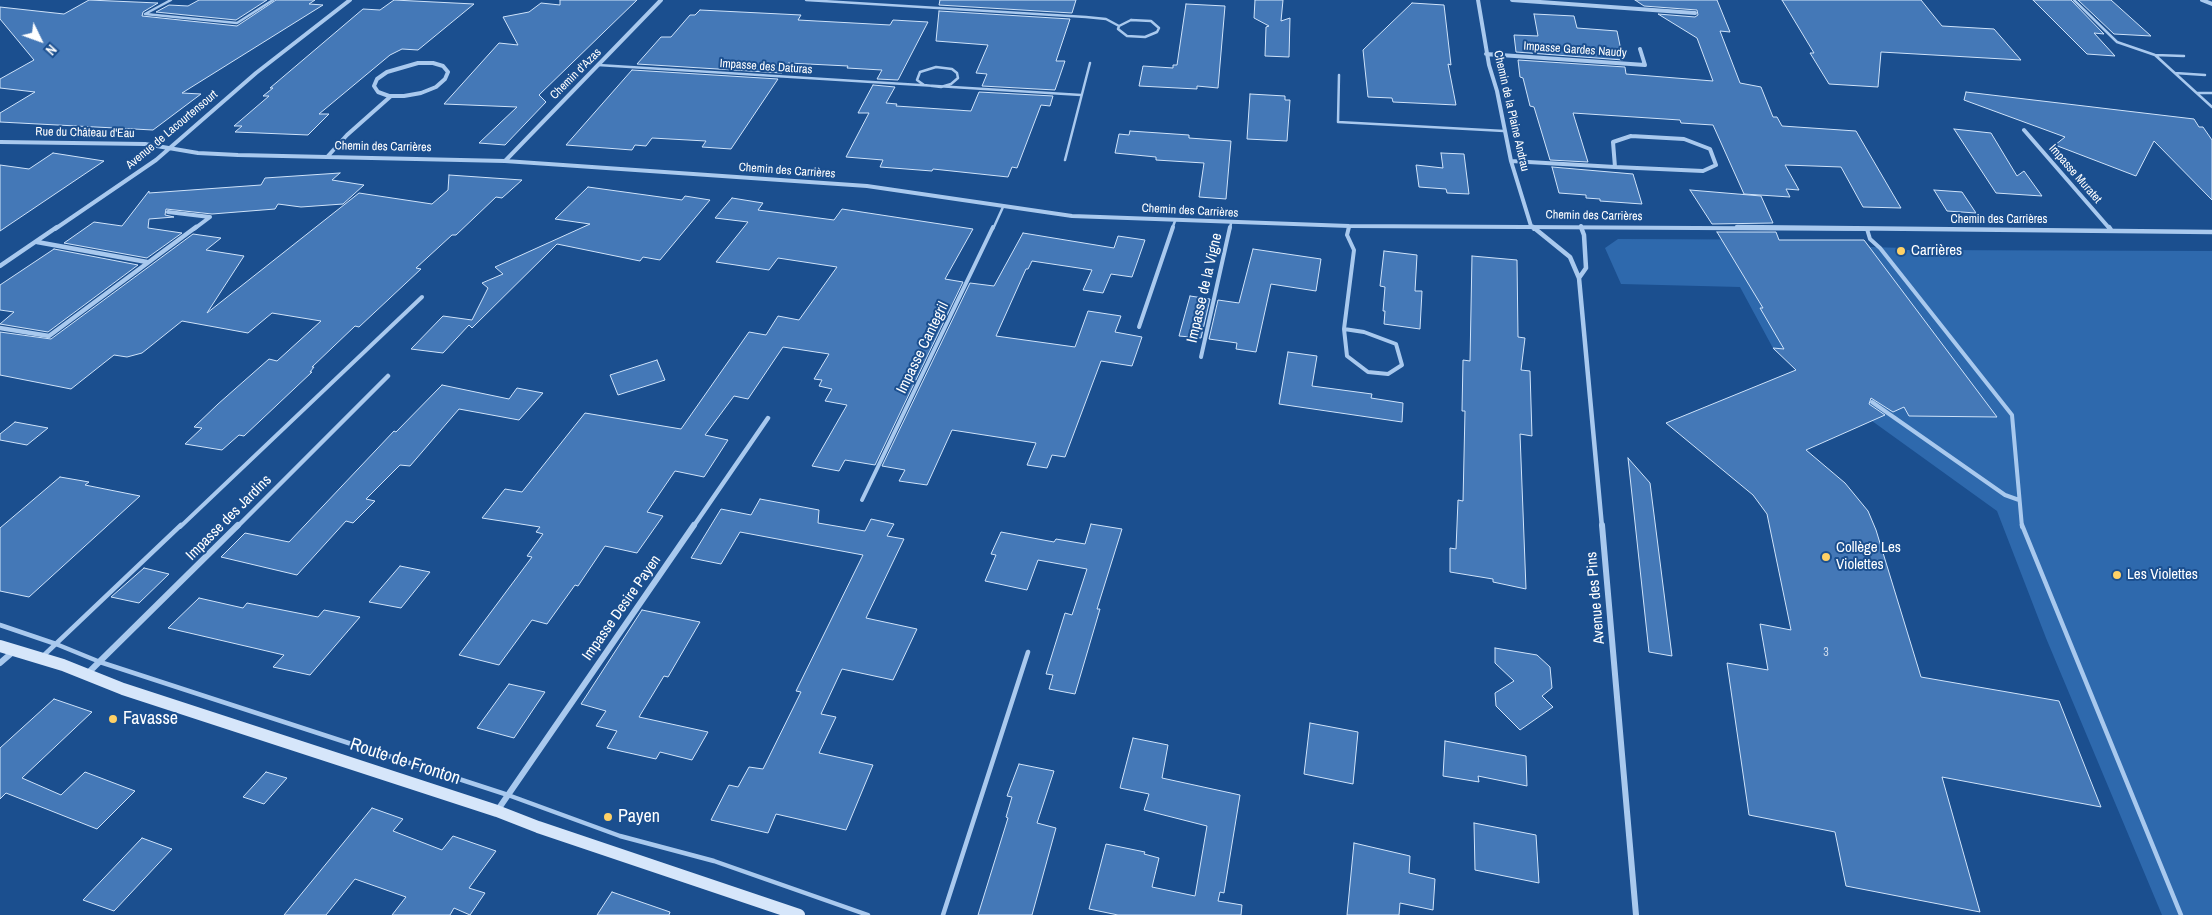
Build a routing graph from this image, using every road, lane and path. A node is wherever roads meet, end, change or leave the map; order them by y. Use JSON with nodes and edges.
{"nodes":[{"id":1,"x":171,"y":0,"type":"edge"},
{"id":2,"x":273,"y":0,"type":"edge"},
{"id":3,"x":350,"y":0,"type":"edge"},
{"id":4,"x":661,"y":0,"type":"edge"},
{"id":5,"x":806,"y":0,"type":"edge"},
{"id":6,"x":1478,"y":0,"type":"edge"},
{"id":7,"x":1512,"y":0,"type":"edge"},
{"id":8,"x":2074,"y":0,"type":"edge"},
{"id":9,"x":2202,"y":0,"type":"edge"},
{"id":10,"x":2212,"y":4,"type":"edge"},
{"id":11,"x":1695,"y":13,"type":"dead end"},
{"id":12,"x":1119,"y":26,"type":"junction"},
{"id":13,"x":1640,"y":49,"type":"dead end"},
{"id":14,"x":1486,"y":54,"type":"junction"},
{"id":15,"x":2155,"y":55,"type":"junction"},
{"id":16,"x":2184,"y":56,"type":"dead end"},
{"id":17,"x":1090,"y":63,"type":"dead end"},
{"id":18,"x":598,"y":65,"type":"junction"},
{"id":19,"x":2176,"y":73,"type":"junction"},
{"id":20,"x":2205,"y":74,"type":"dead end"},
{"id":21,"x":1339,"y":75,"type":"dead end"},
{"id":22,"x":934,"y":87,"type":"junction"},
{"id":23,"x":2196,"y":93,"type":"junction"},
{"id":24,"x":2212,"y":94,"type":"edge"},
{"id":25,"x":1081,"y":95,"type":"junction"},
{"id":26,"x":391,"y":96,"type":"junction"},
{"id":27,"x":2212,"y":107,"type":"edge"},
{"id":28,"x":2024,"y":130,"type":"dead end"},
{"id":29,"x":1504,"y":131,"type":"junction"},
{"id":30,"x":0,"y":142,"type":"edge"},
{"id":31,"x":170,"y":149,"type":"junction"},
{"id":32,"x":328,"y":156,"type":"junction"},
{"id":33,"x":504,"y":160,"type":"junction"},
{"id":34,"x":1065,"y":160,"type":"dead end"},
{"id":35,"x":1510,"y":161,"type":"junction"},
{"id":36,"x":1615,"y":167,"type":"junction"},
{"id":37,"x":1003,"y":207,"type":"junction"},
{"id":38,"x":168,"y":212,"type":"dead end"},
{"id":39,"x":1175,"y":221,"type":"junction"},
{"id":40,"x":1231,"y":223,"type":"junction"},
{"id":41,"x":1348,"y":226,"type":"junction"},
{"id":42,"x":1530,"y":226,"type":"junction"},
{"id":43,"x":1582,"y":226,"type":"junction"},
{"id":44,"x":1867,"y":229,"type":"junction"},
{"id":45,"x":2111,"y":230,"type":"junction"},
{"id":46,"x":2212,"y":232,"type":"edge"},
{"id":47,"x":37,"y":242,"type":"junction"},
{"id":48,"x":147,"y":262,"type":"junction"},
{"id":49,"x":0,"y":266,"type":"edge"},
{"id":50,"x":1579,"y":278,"type":"junction"},
{"id":51,"x":422,"y":297,"type":"dead end"},
{"id":52,"x":1139,"y":327,"type":"dead end"},
{"id":53,"x":0,"y":328,"type":"edge"},
{"id":54,"x":1344,"y":329,"type":"junction"},
{"id":55,"x":1201,"y":357,"type":"dead end"},
{"id":56,"x":388,"y":376,"type":"dead end"},
{"id":57,"x":1872,"y":402,"type":"dead end"},
{"id":58,"x":768,"y":418,"type":"dead end"},
{"id":59,"x":862,"y":500,"type":"dead end"},
{"id":60,"x":2019,"y":500,"type":"junction"},
{"id":61,"x":0,"y":625,"type":"edge"},
{"id":62,"x":56,"y":644,"type":"junction"},
{"id":63,"x":0,"y":646,"type":"edge"},
{"id":64,"x":14,"y":650,"type":"junction"},
{"id":65,"x":1028,"y":652,"type":"dead end"},
{"id":66,"x":40,"y":658,"type":"junction"},
{"id":67,"x":100,"y":662,"type":"junction"},
{"id":68,"x":0,"y":663,"type":"edge"},
{"id":69,"x":85,"y":675,"type":"junction"},
{"id":70,"x":508,"y":794,"type":"junction"},
{"id":71,"x":497,"y":811,"type":"junction"},
{"id":72,"x":799,"y":915,"type":"edge"},
{"id":73,"x":868,"y":915,"type":"edge"},
{"id":74,"x":943,"y":915,"type":"edge"},
{"id":75,"x":1636,"y":915,"type":"edge"},
{"id":76,"x":2181,"y":915,"type":"edge"}],
"edges":[{"from":1,"to":2,"type":"lane"},
{"from":3,"to":31,"type":"street","name":"Avenue de Lacourtensourt"},
{"from":4,"to":18,"type":"street","name":"Chemin d'Azas"},
{"from":5,"to":12,"type":"lane"},
{"from":6,"to":14,"type":"street","name":"Chemin de la Plaine Andrau"},
{"from":7,"to":11,"type":"street"},
{"from":8,"to":15,"type":"lane"},
{"from":9,"to":10,"type":"street"},
{"from":12,"to":12,"type":"lane"},
{"from":13,"to":14,"type":"street","name":"Impasse Gardes Naudy"},
{"from":14,"to":29,"type":"street","name":"Chemin de la Plaine Andrau"},
{"from":15,"to":16,"type":"lane"},
{"from":15,"to":19,"type":"lane"},
{"from":17,"to":25,"type":"lane"},
{"from":18,"to":22,"type":"lane","name":"Impasse des Daturas"},
{"from":18,"to":33,"type":"street","name":"Chemin d'Azas"},
{"from":19,"to":20,"type":"lane"},
{"from":19,"to":23,"type":"lane"},
{"from":21,"to":29,"type":"lane"},
{"from":22,"to":22,"type":"lane","name":"Impasse des Daturas"},
{"from":22,"to":25,"type":"lane"},
{"from":23,"to":24,"type":"lane"},
{"from":23,"to":27,"type":"lane"},
{"from":25,"to":34,"type":"lane"},
{"from":26,"to":26,"type":"street"},
{"from":26,"to":32,"type":"street"},
{"from":28,"to":45,"type":"street","name":"Impasse Muratet"},
{"from":29,"to":35,"type":"street","name":"Chemin de la Plaine Andrau"},
{"from":30,"to":31,"type":"street","name":"Rue du Château d'Eau"},
{"from":31,"to":32,"type":"street","name":"Chemin des Carrières"},
{"from":31,"to":47,"type":"street","name":"Avenue de Lacourtensourt"},
{"from":32,"to":33,"type":"street","name":"Chemin des Carrières"},
{"from":33,"to":37,"type":"street","name":"Chemin des Carrières"},
{"from":35,"to":36,"type":"street"},
{"from":35,"to":42,"type":"street","name":"Chemin de la Plaine Andrau"},
{"from":36,"to":36,"type":"street"},
{"from":37,"to":39,"type":"street","name":"Chemin des Carrières"},
{"from":37,"to":59,"type":"lane","name":"Impasse Cantegril"},
{"from":38,"to":48,"type":"street"},
{"from":39,"to":40,"type":"street","name":"Chemin des Carrières"},
{"from":39,"to":52,"type":"lane"},
{"from":40,"to":41,"type":"street","name":"Chemin des Carrières"},
{"from":40,"to":55,"type":"lane","name":"Impasse de la Vigne"},
{"from":41,"to":42,"type":"street","name":"Chemin des Carrières"},
{"from":41,"to":54,"type":"lane"},
{"from":42,"to":43,"type":"street","name":"Chemin des Carrières"},
{"from":42,"to":50,"type":"street","name":"Avenue des Pins"},
{"from":43,"to":44,"type":"street","name":"Chemin des Carrières"},
{"from":43,"to":50,"type":"street","name":"Avenue des Pins"},
{"from":44,"to":45,"type":"street","name":"Chemin des Carrières"},
{"from":44,"to":60,"type":"lane"},
{"from":45,"to":46,"type":"street","name":"Chemin des Carrières"},
{"from":47,"to":48,"type":"street"},
{"from":47,"to":49,"type":"street","name":"Avenue de Lacourtensourt"},
{"from":48,"to":53,"type":"street"},
{"from":50,"to":75,"type":"street","name":"Avenue des Pins"},
{"from":51,"to":62,"type":"lane"},
{"from":54,"to":54,"type":"lane"},
{"from":56,"to":67,"type":"street","name":"Impasse des Jardins"},
{"from":57,"to":60,"type":"lane"},
{"from":58,"to":70,"type":"street","name":"Impasse Desire Payen"},
{"from":60,"to":76,"type":"lane"},
{"from":61,"to":62,"type":"lane"},
{"from":62,"to":66,"type":"lane"},
{"from":62,"to":67,"type":"lane"},
{"from":63,"to":64,"type":"main road","name":"Route de Fronton"},
{"from":64,"to":66,"type":"main road","name":"Route de Fronton"},
{"from":64,"to":68,"type":"street"},
{"from":65,"to":74,"type":"lane"},
{"from":66,"to":69,"type":"main road","name":"Route de Fronton"},
{"from":67,"to":69,"type":"street","name":"Impasse des Jardins"},
{"from":67,"to":70,"type":"lane"},
{"from":69,"to":71,"type":"main road","name":"Route de Fronton"},
{"from":70,"to":71,"type":"street","name":"Impasse Desire Payen"},
{"from":70,"to":73,"type":"lane"},
{"from":71,"to":72,"type":"main road","name":"Route de Fronton"}]}
